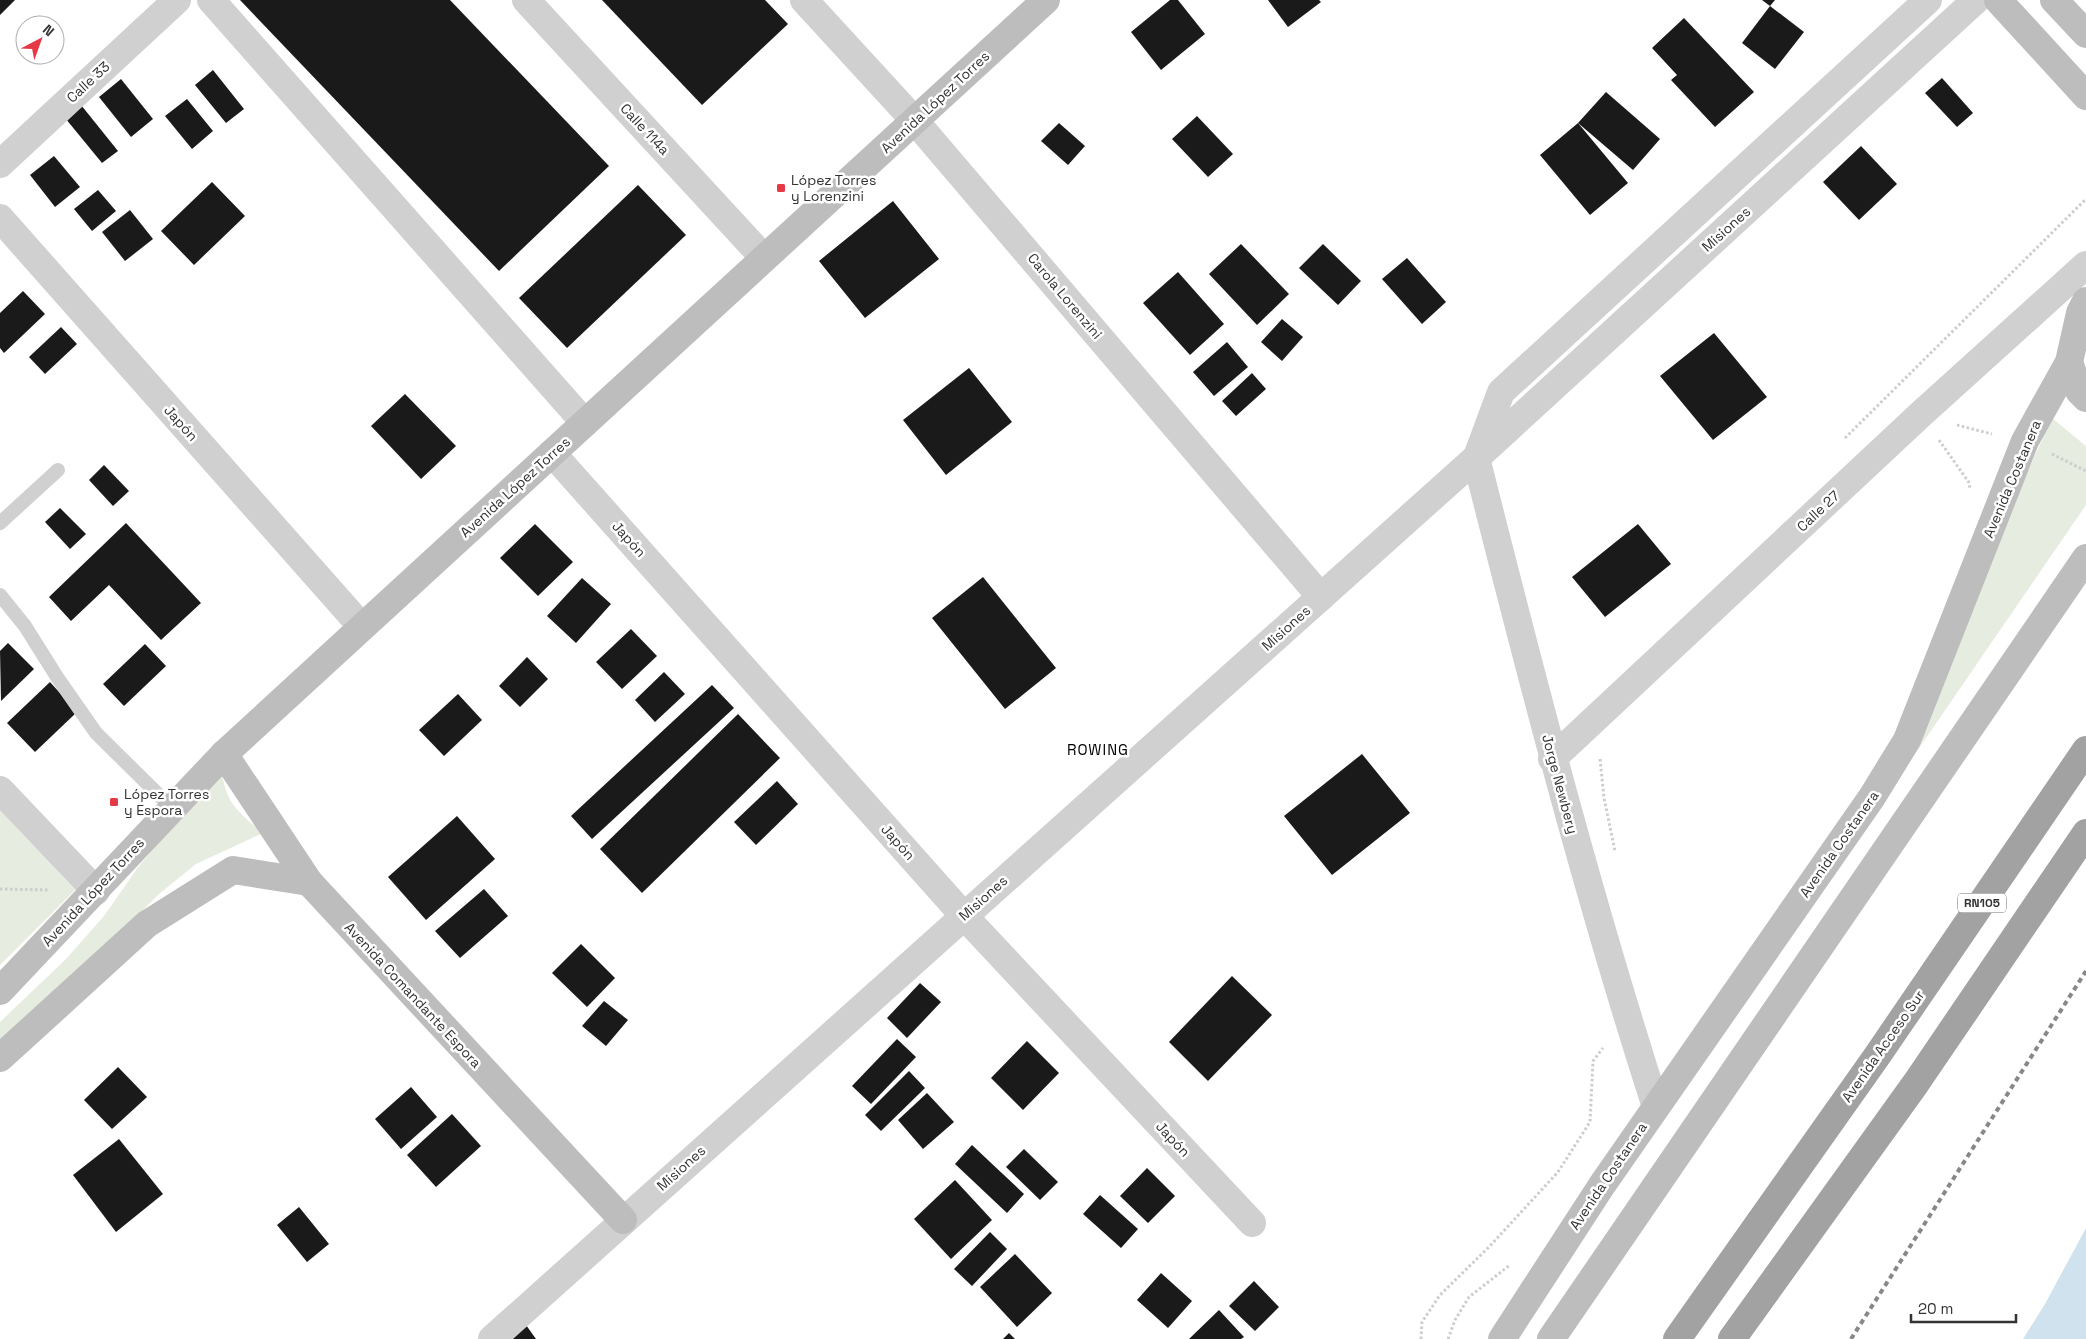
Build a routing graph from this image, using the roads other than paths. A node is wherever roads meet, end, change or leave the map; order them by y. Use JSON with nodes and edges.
{"nodes":[{"id":1,"x":176,"y":0,"type":"edge"},
{"id":2,"x":211,"y":0,"type":"edge"},
{"id":3,"x":526,"y":0,"type":"edge"},
{"id":4,"x":804,"y":0,"type":"edge"},
{"id":5,"x":1046,"y":0,"type":"edge"},
{"id":6,"x":1928,"y":0,"type":"edge"},
{"id":7,"x":1976,"y":0,"type":"edge"},
{"id":8,"x":1998,"y":0,"type":"edge"},
{"id":9,"x":2054,"y":0,"type":"edge"},
{"id":10,"x":2086,"y":34,"type":"edge"},
{"id":11,"x":2086,"y":96,"type":"edge"},
{"id":12,"x":915,"y":121,"type":"junction"},
{"id":13,"x":0,"y":164,"type":"edge"},
{"id":14,"x":0,"y":218,"type":"edge"},
{"id":15,"x":764,"y":258,"type":"junction"},
{"id":16,"x":2086,"y":265,"type":"edge"},
{"id":17,"x":2086,"y":301,"type":"edge"},
{"id":18,"x":2069,"y":362,"type":"junction"},
{"id":19,"x":2086,"y":398,"type":"edge"},
{"id":20,"x":585,"y":423,"type":"junction"},
{"id":21,"x":552,"y":453,"type":"junction"},
{"id":22,"x":1476,"y":458,"type":"junction"},
{"id":23,"x":58,"y":470,"type":"dead end"},
{"id":24,"x":0,"y":523,"type":"edge"},
{"id":25,"x":2086,"y":558,"type":"edge"},
{"id":26,"x":0,"y":595,"type":"edge"},
{"id":27,"x":1321,"y":597,"type":"junction"},
{"id":28,"x":362,"y":627,"type":"junction"},
{"id":29,"x":2086,"y":750,"type":"edge"},
{"id":30,"x":224,"y":754,"type":"junction"},
{"id":31,"x":1552,"y":758,"type":"junction"},
{"id":32,"x":0,"y":790,"type":"edge"},
{"id":33,"x":172,"y":808,"type":"junction"},
{"id":34,"x":2086,"y":833,"type":"edge"},
{"id":35,"x":308,"y":882,"type":"junction"},
{"id":36,"x":96,"y":891,"type":"junction"},
{"id":37,"x":964,"y":916,"type":"junction"},
{"id":38,"x":0,"y":991,"type":"edge"},
{"id":39,"x":0,"y":1058,"type":"edge"},
{"id":40,"x":1656,"y":1107,"type":"junction"},
{"id":41,"x":623,"y":1220,"type":"junction"},
{"id":42,"x":1252,"y":1223,"type":"dead end"},
{"id":43,"x":492,"y":1339,"type":"edge"},
{"id":44,"x":1502,"y":1339,"type":"edge"},
{"id":45,"x":1551,"y":1339,"type":"edge"},
{"id":46,"x":1676,"y":1339,"type":"edge"},
{"id":47,"x":1732,"y":1339,"type":"edge"}],
"edges":[{"from":1,"to":13,"type":"street","name":"Calle 33"},
{"from":2,"to":20,"type":"street"},
{"from":3,"to":15,"type":"street","name":"Calle 114a"},
{"from":4,"to":12,"type":"street","name":"Carola Lorenzini"},
{"from":5,"to":12,"type":"main road","name":"Avenida López Torres"},
{"from":6,"to":22,"type":"street","name":"Misiones"},
{"from":7,"to":22,"type":"street","name":"Misiones"},
{"from":8,"to":11,"type":"main road"},
{"from":9,"to":10,"type":"main road"},
{"from":12,"to":15,"type":"main road","name":"Avenida López Torres"},
{"from":12,"to":27,"type":"street","name":"Carola Lorenzini"},
{"from":14,"to":28,"type":"street","name":"Japón"},
{"from":15,"to":20,"type":"main road","name":"Avenida López Torres"},
{"from":16,"to":31,"type":"street","name":"Calle 27"},
{"from":17,"to":18,"type":"main road","name":"Avenida Costanera"},
{"from":18,"to":19,"type":"main road"},
{"from":18,"to":40,"type":"main road","name":"Avenida Costanera"},
{"from":20,"to":21,"type":"main road","name":"Avenida López Torres"},
{"from":21,"to":28,"type":"main road","name":"Avenida López Torres"},
{"from":21,"to":37,"type":"street","name":"Japón"},
{"from":22,"to":27,"type":"street","name":"Misiones"},
{"from":22,"to":31,"type":"street","name":"Jorge Newbery"},
{"from":23,"to":24,"type":"lane"},
{"from":25,"to":45,"type":"main road"},
{"from":26,"to":33,"type":"lane"},
{"from":27,"to":37,"type":"street","name":"Misiones"},
{"from":28,"to":30,"type":"main road","name":"Avenida López Torres"},
{"from":29,"to":46,"type":"highway","name":"Avenida Acceso Sur","number":"RN105"},
{"from":30,"to":33,"type":"main road","name":"Avenida López Torres"},
{"from":30,"to":35,"type":"main road","name":"Avenida Comandante Espora"},
{"from":31,"to":40,"type":"street","name":"Jorge Newbery"},
{"from":32,"to":36,"type":"street"},
{"from":33,"to":36,"type":"main road","name":"Avenida López Torres"},
{"from":34,"to":47,"type":"highway"},
{"from":35,"to":39,"type":"main road"},
{"from":35,"to":41,"type":"main road","name":"Avenida Comandante Espora"},
{"from":36,"to":38,"type":"main road","name":"Avenida López Torres"},
{"from":37,"to":41,"type":"street","name":"Misiones"},
{"from":37,"to":42,"type":"street","name":"Japón"},
{"from":40,"to":44,"type":"main road","name":"Avenida Costanera"},
{"from":41,"to":43,"type":"street","name":"Misiones"}]}
